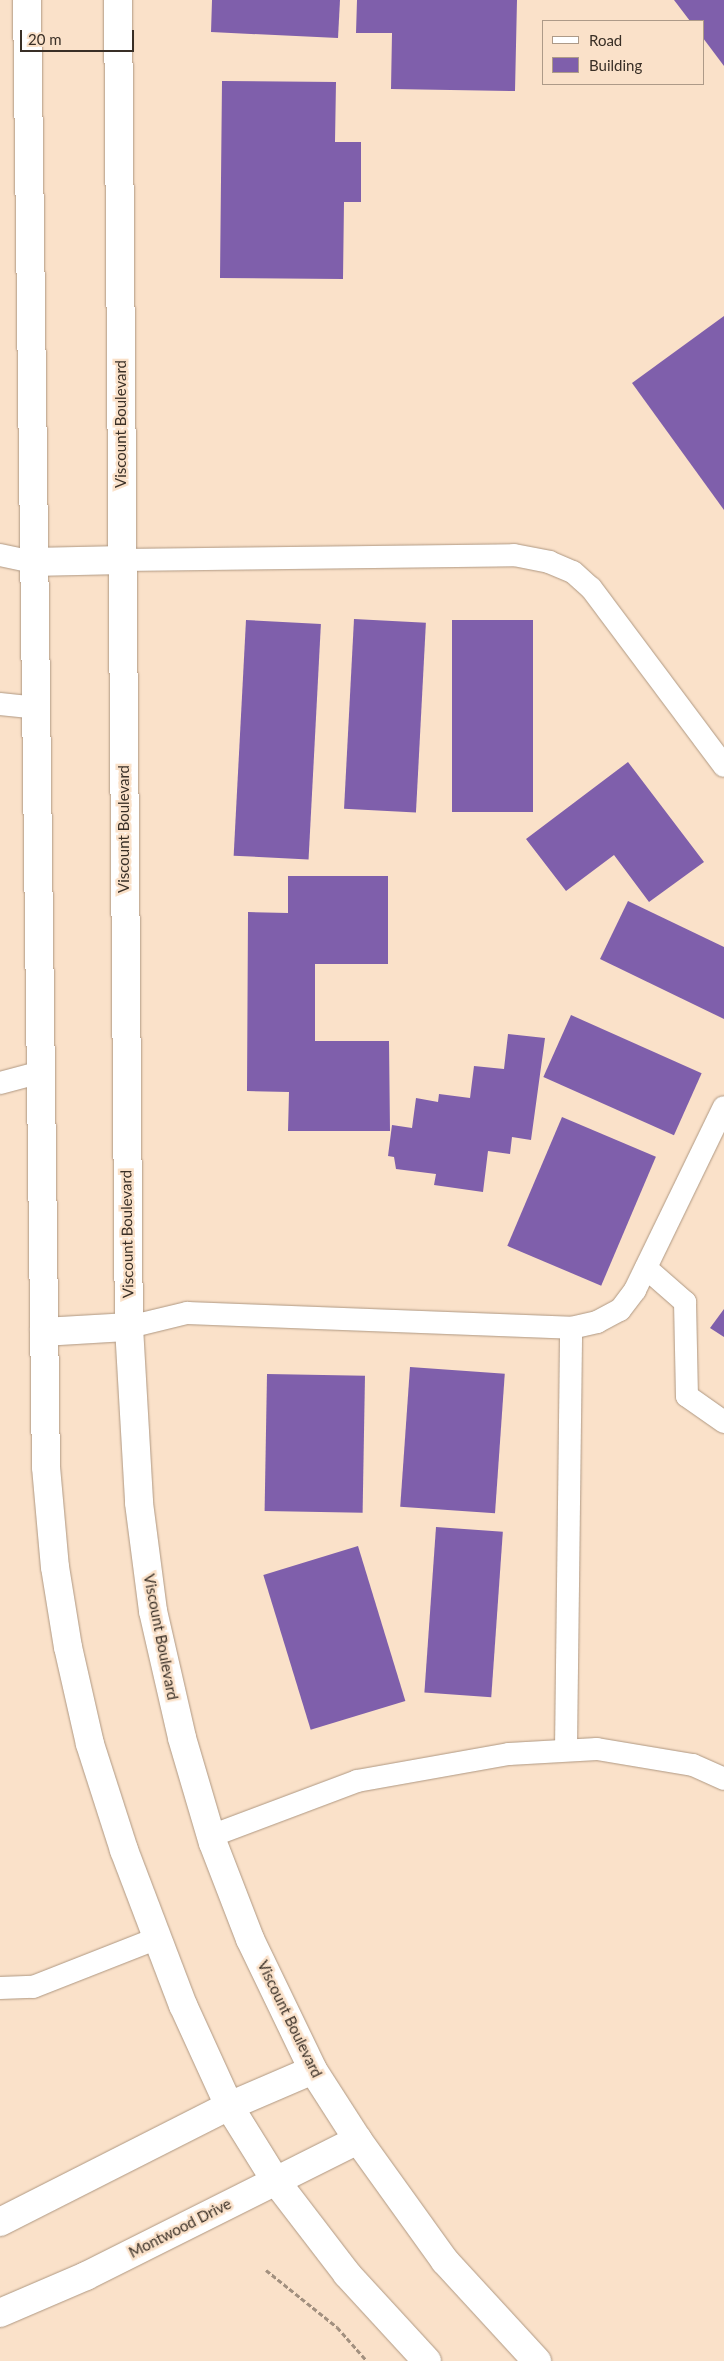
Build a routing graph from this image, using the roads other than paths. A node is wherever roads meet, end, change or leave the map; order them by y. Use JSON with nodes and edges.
{"nodes":[{"id":1,"x":27,"y":0,"type":"edge"},
{"id":2,"x":118,"y":0,"type":"edge"},
{"id":3,"x":0,"y":555,"type":"edge"},
{"id":4,"x":122,"y":560,"type":"junction"},
{"id":5,"x":34,"y":562,"type":"junction"},
{"id":6,"x":0,"y":704,"type":"edge"},
{"id":7,"x":36,"y":708,"type":"junction"},
{"id":8,"x":724,"y":766,"type":"edge"},
{"id":9,"x":40,"y":1072,"type":"junction"},
{"id":10,"x":0,"y":1084,"type":"edge"},
{"id":11,"x":724,"y":1107,"type":"edge"},
{"id":12,"x":646,"y":1268,"type":"junction"},
{"id":13,"x":129,"y":1328,"type":"junction"},
{"id":14,"x":571,"y":1328,"type":"junction"},
{"id":15,"x":44,"y":1332,"type":"junction"},
{"id":16,"x":724,"y":1422,"type":"edge"},
{"id":17,"x":566,"y":1749,"type":"junction"},
{"id":18,"x":724,"y":1779,"type":"edge"},
{"id":19,"x":211,"y":1836,"type":"junction"},
{"id":20,"x":158,"y":1938,"type":"junction"},
{"id":21,"x":0,"y":1988,"type":"edge"},
{"id":22,"x":313,"y":2070,"type":"junction"},
{"id":23,"x":229,"y":2106,"type":"junction"},
{"id":24,"x":358,"y":2140,"type":"junction"},
{"id":25,"x":275,"y":2180,"type":"junction"},
{"id":26,"x":0,"y":2222,"type":"edge"},
{"id":27,"x":0,"y":2313,"type":"edge"},
{"id":28,"x":428,"y":2361,"type":"edge"},
{"id":29,"x":537,"y":2361,"type":"edge"}],
"edges":[{"from":1,"to":5,"type":"main road"},
{"from":2,"to":4,"type":"main road","name":"Viscount Boulevard"},
{"from":3,"to":5,"type":"lane"},
{"from":4,"to":5,"type":"main road"},
{"from":4,"to":8,"type":"lane"},
{"from":4,"to":13,"type":"main road","name":"Viscount Boulevard"},
{"from":5,"to":7,"type":"main road"},
{"from":6,"to":7,"type":"lane"},
{"from":7,"to":9,"type":"main road"},
{"from":9,"to":10,"type":"lane"},
{"from":9,"to":15,"type":"main road"},
{"from":11,"to":12,"type":"lane"},
{"from":12,"to":14,"type":"lane"},
{"from":12,"to":16,"type":"lane"},
{"from":13,"to":14,"type":"lane"},
{"from":13,"to":15,"type":"main road"},
{"from":13,"to":19,"type":"main road","name":"Viscount Boulevard"},
{"from":14,"to":17,"type":"lane"},
{"from":15,"to":20,"type":"main road"},
{"from":17,"to":18,"type":"lane"},
{"from":17,"to":19,"type":"lane"},
{"from":19,"to":22,"type":"main road","name":"Viscount Boulevard"},
{"from":20,"to":21,"type":"lane"},
{"from":20,"to":23,"type":"main road"},
{"from":22,"to":23,"type":"main road"},
{"from":22,"to":24,"type":"main road","name":"Viscount Boulevard"},
{"from":23,"to":25,"type":"main road"},
{"from":23,"to":26,"type":"main road"},
{"from":24,"to":25,"type":"main road","name":"Montwood Drive"},
{"from":24,"to":29,"type":"main road","name":"Viscount Boulevard"},
{"from":25,"to":27,"type":"main road","name":"Montwood Drive"},
{"from":25,"to":28,"type":"main road"}]}
